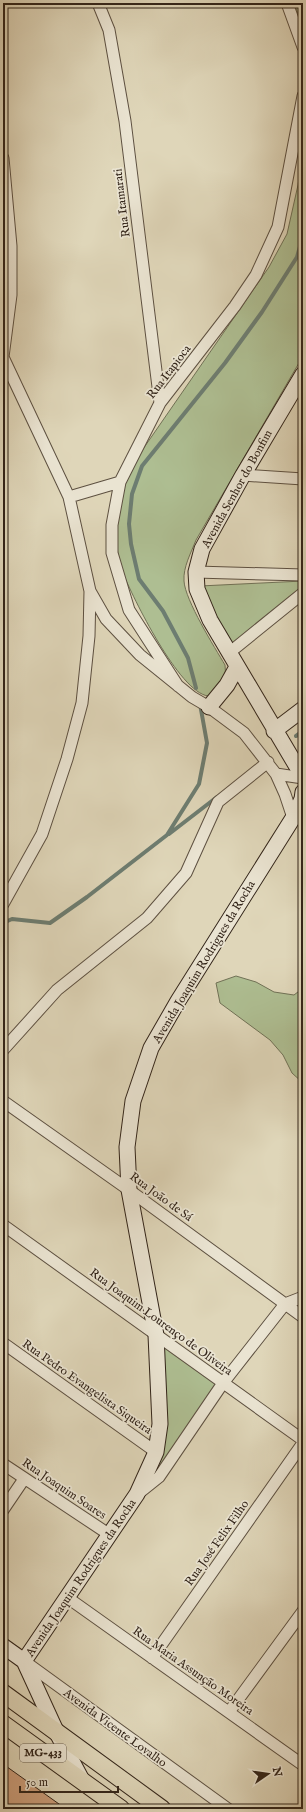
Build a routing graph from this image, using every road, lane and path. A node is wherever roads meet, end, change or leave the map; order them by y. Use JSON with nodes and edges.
{"nodes":[{"id":1,"x":98,"y":3,"type":"edge"},
{"id":2,"x":287,"y":3,"type":"edge"},
{"id":3,"x":303,"y":48,"type":"edge"},
{"id":4,"x":303,"y":96,"type":"edge"},
{"id":5,"x":3,"y":158,"type":"edge"},
{"id":6,"x":3,"y":357,"type":"edge"},
{"id":7,"x":302,"y":378,"type":"edge"},
{"id":8,"x":160,"y":403,"type":"junction"},
{"id":9,"x":243,"y":475,"type":"junction"},
{"id":10,"x":303,"y":479,"type":"edge"},
{"id":11,"x":120,"y":482,"type":"junction"},
{"id":12,"x":69,"y":497,"type":"junction"},
{"id":13,"x":196,"y":572,"type":"junction"},
{"id":14,"x":303,"y":575,"type":"edge"},
{"id":15,"x":90,"y":591,"type":"junction"},
{"id":16,"x":303,"y":593,"type":"edge"},
{"id":17,"x":229,"y":653,"type":"junction"},
{"id":18,"x":237,"y":668,"type":"junction"},
{"id":19,"x":178,"y":686,"type":"junction"},
{"id":20,"x":210,"y":707,"type":"junction"},
{"id":21,"x":303,"y":709,"type":"edge"},
{"id":22,"x":274,"y":731,"type":"junction"},
{"id":23,"x":268,"y":762,"type":"junction"},
{"id":24,"x":276,"y":774,"type":"junction"},
{"id":25,"x":303,"y":777,"type":"edge"},
{"id":26,"x":303,"y":792,"type":"edge"},
{"id":27,"x":293,"y":818,"type":"junction"},
{"id":28,"x":3,"y":904,"type":"edge"},
{"id":29,"x":3,"y":1050,"type":"edge"},
{"id":30,"x":3,"y":1101,"type":"edge"},
{"id":31,"x":129,"y":1190,"type":"junction"},
{"id":32,"x":3,"y":1225,"type":"edge"},
{"id":33,"x":303,"y":1297,"type":"edge"},
{"id":34,"x":286,"y":1304,"type":"junction"},
{"id":35,"x":303,"y":1316,"type":"edge"},
{"id":36,"x":156,"y":1335,"type":"junction"},
{"id":37,"x":3,"y":1343,"type":"edge"},
{"id":38,"x":223,"y":1383,"type":"junction"},
{"id":39,"x":303,"y":1442,"type":"edge"},
{"id":40,"x":156,"y":1452,"type":"junction"},
{"id":41,"x":3,"y":1464,"type":"edge"},
{"id":42,"x":24,"y":1479,"type":"junction"},
{"id":43,"x":137,"y":1494,"type":"junction"},
{"id":44,"x":3,"y":1510,"type":"edge"},
{"id":45,"x":110,"y":1535,"type":"junction"},
{"id":46,"x":68,"y":1598,"type":"junction"},
{"id":47,"x":303,"y":1611,"type":"edge"},
{"id":48,"x":3,"y":1646,"type":"edge"},
{"id":49,"x":152,"y":1658,"type":"junction"},
{"id":50,"x":24,"y":1661,"type":"junction"},
{"id":51,"x":3,"y":1692,"type":"edge"},
{"id":52,"x":229,"y":1712,"type":"junction"},
{"id":53,"x":3,"y":1724,"type":"edge"},
{"id":54,"x":57,"y":1733,"type":"junction"},
{"id":55,"x":303,"y":1765,"type":"edge"},
{"id":56,"x":83,"y":1782,"type":"junction"},
{"id":57,"x":121,"y":1809,"type":"edge"},
{"id":58,"x":162,"y":1809,"type":"edge"},
{"id":59,"x":228,"y":1809,"type":"edge"}],
"edges":[{"from":1,"to":8,"type":"street","name":"Rua Itamarati"},
{"from":2,"to":3,"type":"street"},
{"from":4,"to":8,"type":"street","name":"Rua Itapioca"},
{"from":5,"to":6,"type":"street"},
{"from":6,"to":12,"type":"street"},
{"from":7,"to":9,"type":"street","name":"Avenida Senhor do Bonfim"},
{"from":8,"to":11,"type":"street","name":"Rua Itapioca"},
{"from":9,"to":10,"type":"street"},
{"from":9,"to":13,"type":"street","name":"Avenida Senhor do Bonfim"},
{"from":11,"to":12,"type":"street"},
{"from":11,"to":19,"type":"street","name":"Rua Itapioca"},
{"from":12,"to":15,"type":"street"},
{"from":13,"to":14,"type":"street"},
{"from":13,"to":17,"type":"street","name":"Avenida Senhor do Bonfim"},
{"from":15,"to":19,"type":"street"},
{"from":15,"to":28,"type":"street"},
{"from":16,"to":17,"type":"street"},
{"from":17,"to":18,"type":"street","name":"Avenida Senhor do Bonfim"},
{"from":18,"to":20,"type":"street"},
{"from":18,"to":22,"type":"street","name":"Avenida Senhor do Bonfim"},
{"from":19,"to":20,"type":"street"},
{"from":20,"to":23,"type":"street"},
{"from":21,"to":22,"type":"street"},
{"from":22,"to":25,"type":"street","name":"Avenida Senhor do Bonfim"},
{"from":23,"to":24,"type":"street"},
{"from":23,"to":29,"type":"street"},
{"from":24,"to":25,"type":"street"},
{"from":24,"to":27,"type":"street"},
{"from":26,"to":27,"type":"street","name":"Avenida Joaquim Rodrigues da Rocha"},
{"from":27,"to":31,"type":"street","name":"Avenida Joaquim Rodrigues da Rocha"},
{"from":30,"to":31,"type":"street","name":"Rua João de Sá"},
{"from":31,"to":34,"type":"street","name":"Rua João de Sá"},
{"from":31,"to":36,"type":"street","name":"Avenida Joaquim Rodrigues da Rocha"},
{"from":32,"to":36,"type":"street","name":"Rua Joaquim Lourenço de Oliveira"},
{"from":33,"to":34,"type":"street"},
{"from":34,"to":35,"type":"street","name":"Rua João de Sá"},
{"from":34,"to":38,"type":"street","name":"Avenida Joaquim Rodrigues da Rocha"},
{"from":36,"to":38,"type":"street","name":"Rua Joaquim Lourenço de Oliveira"},
{"from":36,"to":40,"type":"street","name":"Avenida Joaquim Rodrigues da Rocha"},
{"from":37,"to":40,"type":"street","name":"Rua Pedro Evangelista Siqueira"},
{"from":38,"to":39,"type":"street","name":"Rua Joaquim Lourenço de Oliveira"},
{"from":38,"to":43,"type":"street","name":"Avenida Joaquim Rodrigues da Rocha"},
{"from":39,"to":49,"type":"street","name":"Rua José Felix Filho"},
{"from":40,"to":43,"type":"street","name":"Avenida Joaquim Rodrigues da Rocha"},
{"from":41,"to":42,"type":"street","name":"Rua Joaquim Soares"},
{"from":42,"to":44,"type":"street"},
{"from":42,"to":45,"type":"street","name":"Rua Joaquim Soares"},
{"from":43,"to":45,"type":"street","name":"Avenida Joaquim Rodrigues da Rocha"},
{"from":45,"to":46,"type":"street","name":"Avenida Joaquim Rodrigues da Rocha"},
{"from":46,"to":49,"type":"street","name":"Rua Maria Assunção Moreira"},
{"from":46,"to":50,"type":"street","name":"Avenida Joaquim Rodrigues da Rocha"},
{"from":47,"to":52,"type":"street"},
{"from":48,"to":50,"type":"street","name":"Avenida Vicente Lovalho"},
{"from":49,"to":52,"type":"street","name":"Rua Maria Assunção Moreira"},
{"from":50,"to":54,"type":"street"},
{"from":50,"to":59,"type":"street","name":"Avenida Vicente Lovalho"},
{"from":51,"to":54,"type":"main road","number":"MG-433"},
{"from":52,"to":55,"type":"street","name":"Rua Maria Assunção Moreira"},
{"from":53,"to":56,"type":"main road","number":"MG-433"},
{"from":54,"to":56,"type":"street"},
{"from":54,"to":58,"type":"main road","number":"MG-433"},
{"from":56,"to":57,"type":"main road","number":"MG-433"}]}
